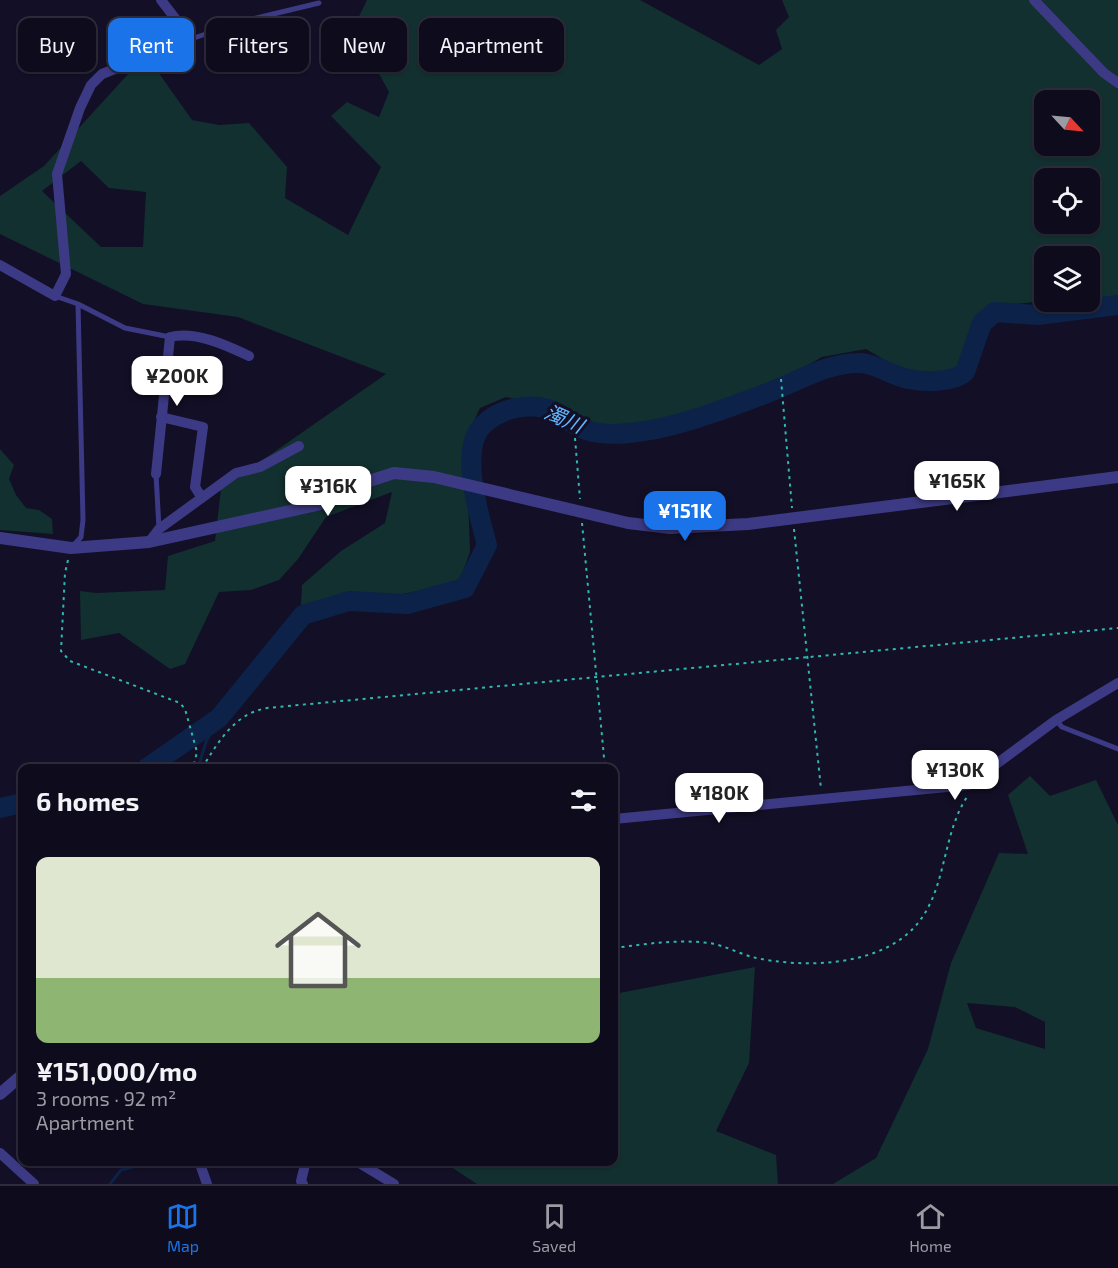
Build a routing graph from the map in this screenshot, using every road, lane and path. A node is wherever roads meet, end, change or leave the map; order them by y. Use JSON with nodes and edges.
{"nodes":[{"id":1,"x":161,"y":0,"type":"edge"},
{"id":2,"x":1034,"y":0,"type":"edge"},
{"id":3,"x":319,"y":3,"type":"dead end"},
{"id":4,"x":175,"y":18,"type":"edge"},
{"id":5,"x":194,"y":38,"type":"edge"},
{"id":6,"x":108,"y":72,"type":"edge"},
{"id":7,"x":1118,"y":83,"type":"edge"},
{"id":8,"x":0,"y":264,"type":"edge"},
{"id":9,"x":55,"y":296,"type":"junction"},
{"id":10,"x":78,"y":304,"type":"junction"},
{"id":11,"x":170,"y":337,"type":"junction"},
{"id":12,"x":249,"y":356,"type":"dead end"},
{"id":13,"x":781,"y":379,"type":"dead end"},
{"id":14,"x":161,"y":417,"type":"junction"},
{"id":15,"x":575,"y":438,"type":"dead end"},
{"id":16,"x":299,"y":446,"type":"dead end"},
{"id":17,"x":156,"y":474,"type":"joint"},
{"id":18,"x":1118,"y":477,"type":"edge"},
{"id":19,"x":202,"y":498,"type":"junction"},
{"id":20,"x":581,"y":512,"type":"junction"},
{"id":21,"x":793,"y":518,"type":"junction"},
{"id":22,"x":159,"y":529,"type":"junction"},
{"id":23,"x":0,"y":538,"type":"edge"},
{"id":24,"x":149,"y":542,"type":"junction"},
{"id":25,"x":71,"y":548,"type":"junction"},
{"id":26,"x":1118,"y":628,"type":"edge"},
{"id":27,"x":807,"y":658,"type":"junction"},
{"id":28,"x":597,"y":678,"type":"junction"},
{"id":29,"x":1118,"y":683,"type":"edge"},
{"id":30,"x":1056,"y":720,"type":"junction"},
{"id":31,"x":1118,"y":749,"type":"edge"},
{"id":32,"x":194,"y":764,"type":"edge"},
{"id":33,"x":205,"y":764,"type":"edge"},
{"id":34,"x":605,"y":764,"type":"edge"},
{"id":35,"x":973,"y":783,"type":"junction"},
{"id":36,"x":822,"y":800,"type":"junction"},
{"id":37,"x":618,"y":819,"type":"edge"},
{"id":38,"x":618,"y":947,"type":"edge"},
{"id":39,"x":18,"y":1078,"type":"edge"},
{"id":40,"x":0,"y":1094,"type":"edge"},
{"id":41,"x":0,"y":1153,"type":"edge"},
{"id":42,"x":201,"y":1166,"type":"edge"},
{"id":43,"x":305,"y":1166,"type":"edge"},
{"id":44,"x":363,"y":1166,"type":"edge"},
{"id":45,"x":381,"y":1180,"type":"edge"},
{"id":46,"x":34,"y":1184,"type":"edge"},
{"id":47,"x":207,"y":1184,"type":"edge"},
{"id":48,"x":303,"y":1184,"type":"edge"},
{"id":49,"x":394,"y":1184,"type":"edge"}],
"edges":[{"from":1,"to":4,"type":"street"},
{"from":2,"to":7,"type":"street"},
{"from":3,"to":5,"type":"lane"},
{"from":6,"to":9,"type":"street"},
{"from":8,"to":9,"type":"street"},
{"from":9,"to":10,"type":"lane"},
{"from":10,"to":11,"type":"lane"},
{"from":10,"to":25,"type":"lane"},
{"from":11,"to":12,"type":"street"},
{"from":11,"to":14,"type":"street"},
{"from":13,"to":21,"type":"path"},
{"from":14,"to":17,"type":"street"},
{"from":14,"to":19,"type":"street"},
{"from":15,"to":20,"type":"path"},
{"from":16,"to":19,"type":"street"},
{"from":17,"to":22,"type":"lane"},
{"from":18,"to":21,"type":"street"},
{"from":19,"to":22,"type":"street"},
{"from":20,"to":21,"type":"street"},
{"from":20,"to":24,"type":"street"},
{"from":20,"to":28,"type":"path"},
{"from":21,"to":27,"type":"path"},
{"from":22,"to":24,"type":"street"},
{"from":23,"to":25,"type":"street"},
{"from":24,"to":25,"type":"street"},
{"from":25,"to":32,"type":"path"},
{"from":26,"to":27,"type":"path"},
{"from":27,"to":28,"type":"path"},
{"from":27,"to":36,"type":"path"},
{"from":28,"to":33,"type":"path"},
{"from":28,"to":34,"type":"path"},
{"from":29,"to":30,"type":"street"},
{"from":30,"to":31,"type":"lane"},
{"from":30,"to":35,"type":"street"},
{"from":35,"to":36,"type":"street"},
{"from":35,"to":38,"type":"path"},
{"from":36,"to":37,"type":"street"},
{"from":39,"to":40,"type":"street"},
{"from":41,"to":46,"type":"street"},
{"from":42,"to":47,"type":"street"},
{"from":43,"to":48,"type":"street"},
{"from":44,"to":45,"type":"street"},
{"from":45,"to":49,"type":"street"}]}
